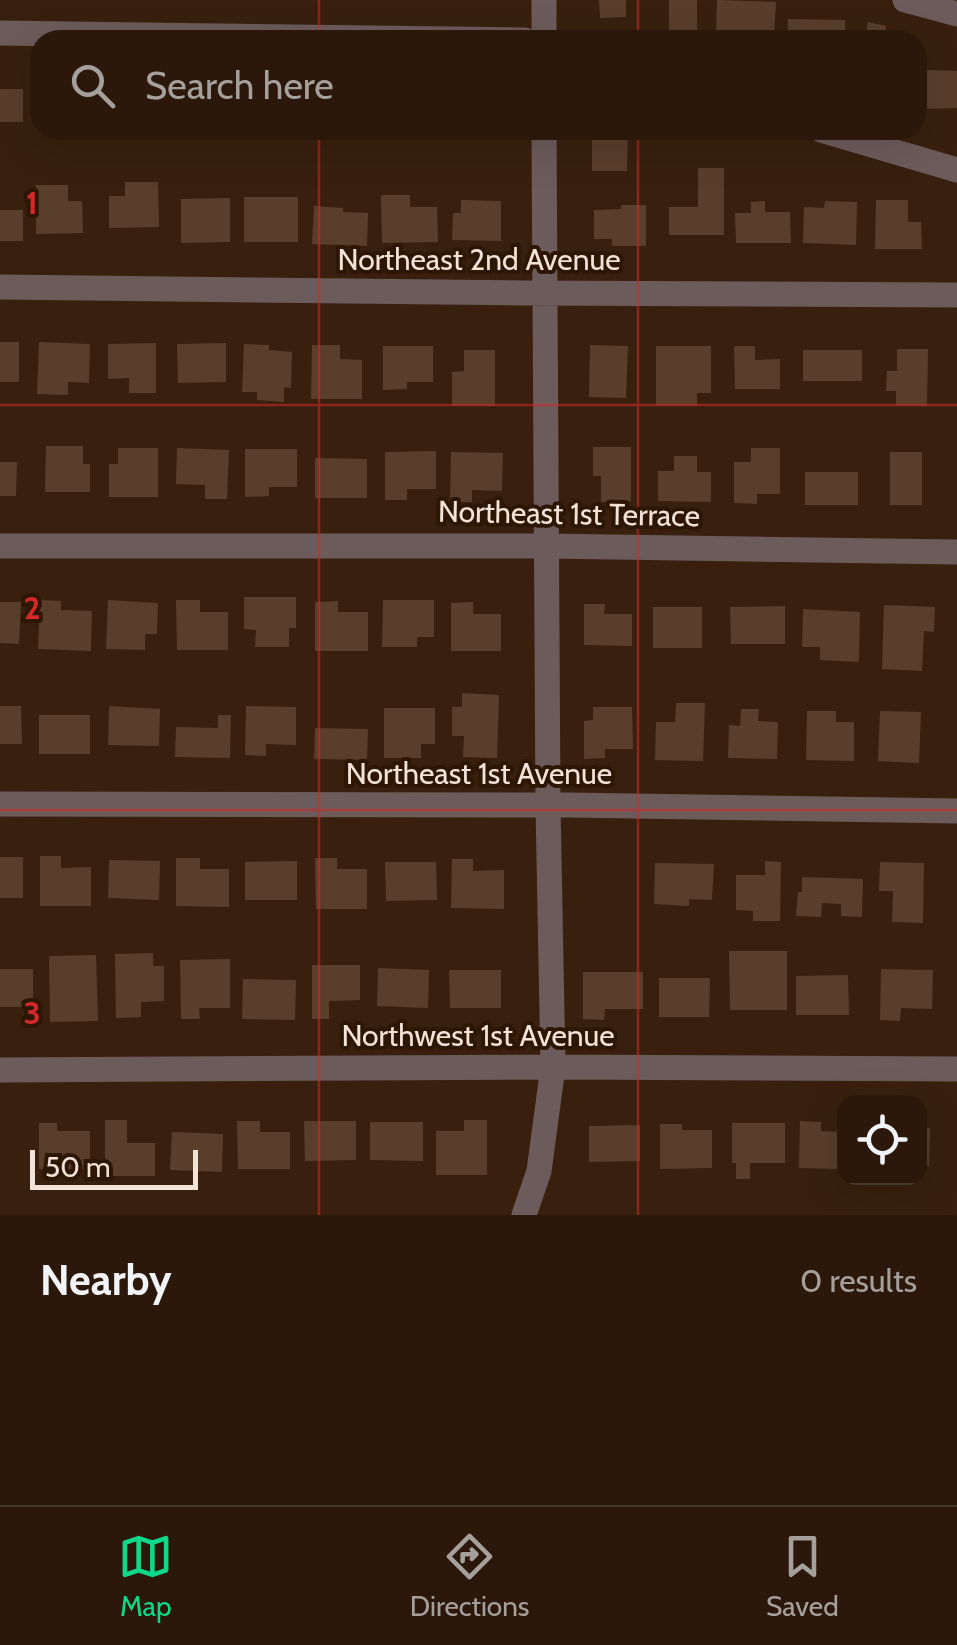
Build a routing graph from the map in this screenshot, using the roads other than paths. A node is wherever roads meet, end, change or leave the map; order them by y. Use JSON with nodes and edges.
{"nodes":[{"id":1,"x":544,"y":0,"type":"edge"},
{"id":2,"x":905,"y":0,"type":"edge"},
{"id":3,"x":957,"y":14,"type":"edge"},
{"id":4,"x":544,"y":30,"type":"edge"},
{"id":5,"x":0,"y":33,"type":"edge"},
{"id":6,"x":30,"y":33,"type":"edge"},
{"id":7,"x":544,"y":140,"type":"edge"},
{"id":8,"x":855,"y":140,"type":"edge"},
{"id":9,"x":957,"y":170,"type":"edge"},
{"id":10,"x":0,"y":288,"type":"edge"},
{"id":11,"x":545,"y":293,"type":"junction"},
{"id":12,"x":957,"y":295,"type":"edge"},
{"id":13,"x":0,"y":546,"type":"edge"},
{"id":14,"x":546,"y":546,"type":"junction"},
{"id":15,"x":957,"y":552,"type":"edge"},
{"id":16,"x":0,"y":804,"type":"edge"},
{"id":17,"x":548,"y":805,"type":"junction"},
{"id":18,"x":957,"y":812,"type":"edge"},
{"id":19,"x":554,"y":1067,"type":"junction"},
{"id":20,"x":957,"y":1069,"type":"edge"},
{"id":21,"x":0,"y":1070,"type":"edge"},
{"id":22,"x":524,"y":1215,"type":"edge"}],
"edges":[{"from":1,"to":4,"type":"street"},
{"from":2,"to":3,"type":"street"},
{"from":5,"to":6,"type":"street"},
{"from":7,"to":11,"type":"street"},
{"from":8,"to":9,"type":"street"},
{"from":10,"to":11,"type":"street","name":"Northeast 2nd Avenue"},
{"from":11,"to":12,"type":"street","name":"Northeast 2nd Avenue"},
{"from":11,"to":14,"type":"street"},
{"from":13,"to":14,"type":"street","name":"Northeast 1st Terrace"},
{"from":14,"to":15,"type":"street","name":"Northeast 1st Terrace"},
{"from":14,"to":17,"type":"street"},
{"from":16,"to":17,"type":"street","name":"Northeast 1st Avenue"},
{"from":17,"to":18,"type":"street","name":"Northeast 1st Avenue"},
{"from":17,"to":19,"type":"street"},
{"from":19,"to":20,"type":"street","name":"Northwest 1st Avenue"},
{"from":19,"to":21,"type":"street","name":"Northwest 1st Avenue"},
{"from":19,"to":22,"type":"street"}]}
